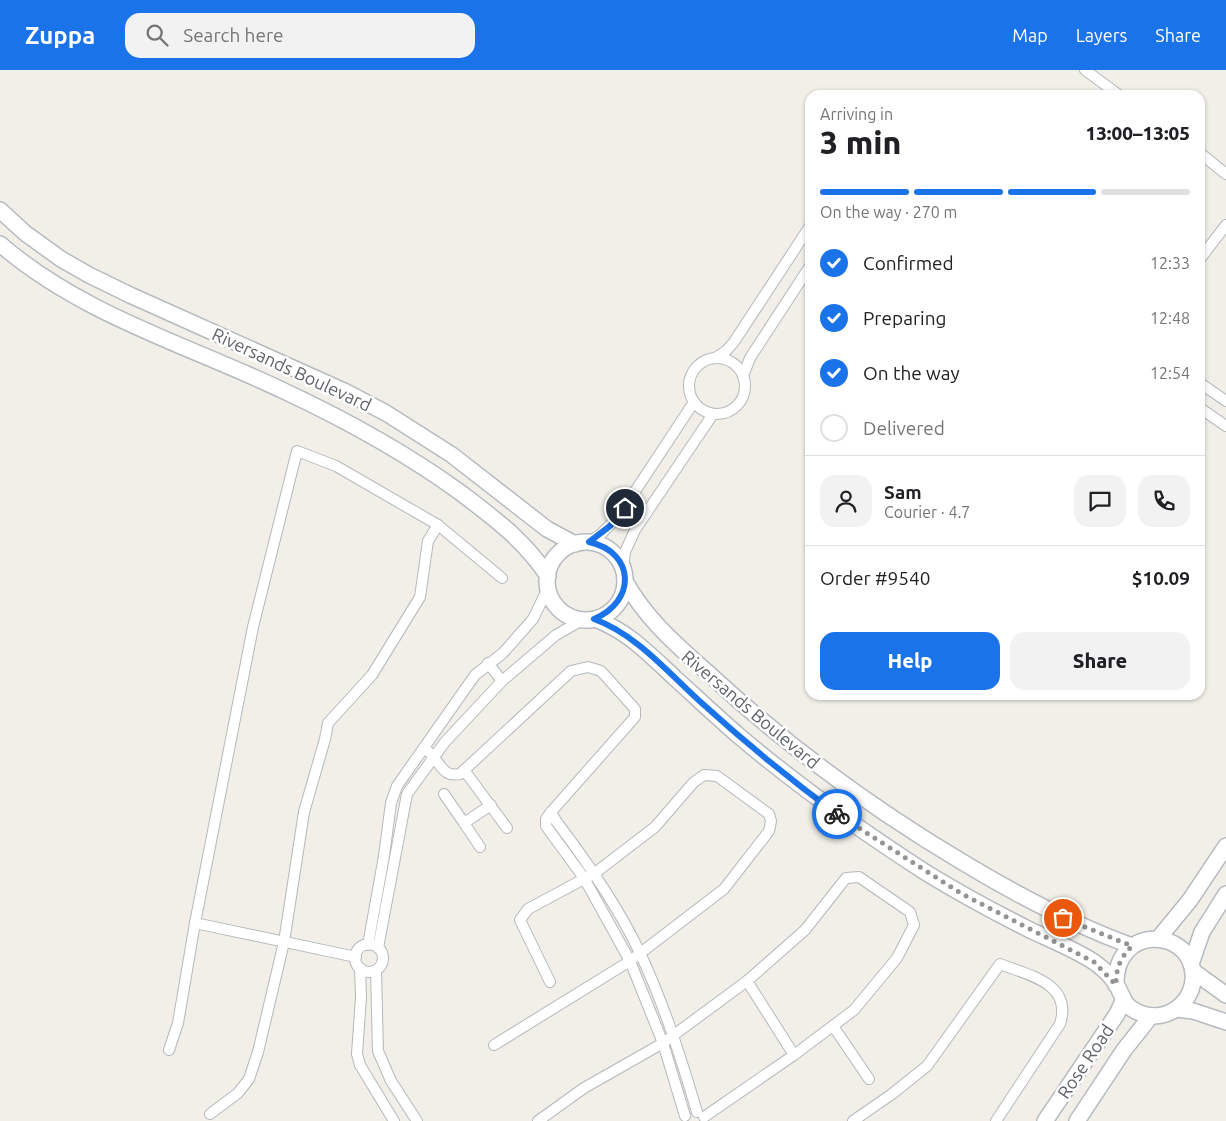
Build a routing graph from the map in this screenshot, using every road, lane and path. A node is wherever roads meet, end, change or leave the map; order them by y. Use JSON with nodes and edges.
{"nodes":[{"id":1,"x":1085,"y":70,"type":"edge"},
{"id":2,"x":1112,"y":90,"type":"edge"},
{"id":3,"x":1205,"y":158,"type":"edge"},
{"id":4,"x":1226,"y":174,"type":"edge"},
{"id":5,"x":0,"y":210,"type":"edge"},
{"id":6,"x":1226,"y":225,"type":"edge"},
{"id":7,"x":805,"y":234,"type":"edge"},
{"id":8,"x":0,"y":244,"type":"edge"},
{"id":9,"x":1205,"y":253,"type":"edge"},
{"id":10,"x":805,"y":274,"type":"edge"},
{"id":11,"x":715,"y":358,"type":"junction"},
{"id":12,"x":743,"y":376,"type":"junction"},
{"id":13,"x":1205,"y":386,"type":"edge"},
{"id":14,"x":1226,"y":401,"type":"edge"},
{"id":15,"x":694,"y":402,"type":"junction"},
{"id":16,"x":1205,"y":411,"type":"edge"},
{"id":17,"x":713,"y":414,"type":"junction"},
{"id":18,"x":1226,"y":426,"type":"edge"},
{"id":19,"x":438,"y":525,"type":"junction"},
{"id":20,"x":582,"y":543,"type":"junction"},
{"id":21,"x":624,"y":574,"type":"junction"},
{"id":22,"x":502,"y":578,"type":"dead end"},
{"id":23,"x":548,"y":582,"type":"junction"},
{"id":24,"x":588,"y":619,"type":"junction"},
{"id":25,"x":488,"y":663,"type":"junction"},
{"id":26,"x":502,"y":681,"type":"junction"},
{"id":27,"x":424,"y":748,"type":"junction"},
{"id":28,"x":434,"y":757,"type":"junction"},
{"id":29,"x":464,"y":770,"type":"junction"},
{"id":30,"x":444,"y":794,"type":"dead end"},
{"id":31,"x":491,"y":805,"type":"junction"},
{"id":32,"x":552,"y":812,"type":"junction"},
{"id":33,"x":464,"y":823,"type":"junction"},
{"id":34,"x":507,"y":828,"type":"dead end"},
{"id":35,"x":1226,"y":846,"type":"edge"},
{"id":36,"x":480,"y":847,"type":"dead end"},
{"id":37,"x":595,"y":873,"type":"junction"},
{"id":38,"x":584,"y":878,"type":"junction"},
{"id":39,"x":1226,"y":894,"type":"edge"},
{"id":40,"x":195,"y":923,"type":"junction"},
{"id":41,"x":1158,"y":939,"type":"junction"},
{"id":42,"x":284,"y":942,"type":"junction"},
{"id":43,"x":373,"y":946,"type":"junction"},
{"id":44,"x":1132,"y":946,"type":"junction"},
{"id":45,"x":640,"y":953,"type":"junction"},
{"id":46,"x":356,"y":957,"type":"junction"},
{"id":47,"x":630,"y":961,"type":"junction"},
{"id":48,"x":360,"y":968,"type":"junction"},
{"id":49,"x":1192,"y":968,"type":"junction"},
{"id":50,"x":376,"y":970,"type":"junction"},
{"id":51,"x":747,"y":981,"type":"junction"},
{"id":52,"x":550,"y":982,"type":"dead end"},
{"id":53,"x":1116,"y":985,"type":"junction"},
{"id":54,"x":1226,"y":995,"type":"edge"},
{"id":55,"x":1123,"y":1000,"type":"junction"},
{"id":56,"x":1176,"y":1009,"type":"junction"},
{"id":57,"x":1151,"y":1016,"type":"junction"},
{"id":58,"x":1226,"y":1022,"type":"edge"},
{"id":59,"x":833,"y":1026,"type":"junction"},
{"id":60,"x":674,"y":1035,"type":"junction"},
{"id":61,"x":663,"y":1043,"type":"junction"},
{"id":62,"x":494,"y":1045,"type":"dead end"},
{"id":63,"x":169,"y":1050,"type":"dead end"},
{"id":64,"x":794,"y":1055,"type":"junction"},
{"id":65,"x":870,"y":1079,"type":"dead end"},
{"id":66,"x":210,"y":1114,"type":"dead end"},
{"id":67,"x":702,"y":1117,"type":"edge"},
{"id":68,"x":684,"y":1119,"type":"edge"},
{"id":69,"x":856,"y":1120,"type":"edge"},
{"id":70,"x":394,"y":1121,"type":"edge"},
{"id":71,"x":416,"y":1121,"type":"edge"},
{"id":72,"x":538,"y":1121,"type":"edge"},
{"id":73,"x":996,"y":1121,"type":"edge"},
{"id":74,"x":1045,"y":1121,"type":"edge"},
{"id":75,"x":1077,"y":1121,"type":"edge"}],
"edges":[{"from":1,"to":2,"type":"street"},
{"from":3,"to":4,"type":"street"},
{"from":5,"to":20,"type":"street","name":"Riversands Boulevard"},
{"from":6,"to":9,"type":"street"},
{"from":7,"to":11,"type":"street"},
{"from":8,"to":23,"type":"street","name":"Riversands Boulevard"},
{"from":10,"to":12,"type":"street"},
{"from":11,"to":12,"type":"street"},
{"from":11,"to":15,"type":"street"},
{"from":12,"to":17,"type":"street"},
{"from":13,"to":14,"type":"street"},
{"from":15,"to":17,"type":"street"},
{"from":15,"to":20,"type":"street"},
{"from":16,"to":18,"type":"street"},
{"from":17,"to":21,"type":"street"},
{"from":19,"to":22,"type":"street"},
{"from":19,"to":40,"type":"street"},
{"from":19,"to":42,"type":"street"},
{"from":20,"to":21,"type":"street"},
{"from":20,"to":23,"type":"street"},
{"from":21,"to":24,"type":"street"},
{"from":21,"to":44,"type":"street","name":"Riversands Boulevard"},
{"from":23,"to":24,"type":"street"},
{"from":23,"to":25,"type":"street"},
{"from":24,"to":26,"type":"street"},
{"from":24,"to":53,"type":"street","name":"Riversands Boulevard"},
{"from":25,"to":26,"type":"street"},
{"from":25,"to":27,"type":"street"},
{"from":26,"to":28,"type":"street"},
{"from":27,"to":28,"type":"street"},
{"from":27,"to":43,"type":"street"},
{"from":28,"to":29,"type":"street"},
{"from":28,"to":43,"type":"street"},
{"from":29,"to":31,"type":"street"},
{"from":29,"to":32,"type":"street"},
{"from":30,"to":33,"type":"street"},
{"from":31,"to":33,"type":"street"},
{"from":31,"to":34,"type":"street"},
{"from":32,"to":37,"type":"street"},
{"from":32,"to":38,"type":"street"},
{"from":33,"to":36,"type":"street"},
{"from":35,"to":41,"type":"street"},
{"from":37,"to":38,"type":"street"},
{"from":37,"to":45,"type":"street"},
{"from":37,"to":45,"type":"street"},
{"from":38,"to":47,"type":"street"},
{"from":38,"to":52,"type":"street"},
{"from":39,"to":49,"type":"street"},
{"from":40,"to":42,"type":"street"},
{"from":40,"to":63,"type":"street"},
{"from":41,"to":44,"type":"street"},
{"from":41,"to":49,"type":"street"},
{"from":42,"to":46,"type":"street"},
{"from":42,"to":66,"type":"street"},
{"from":43,"to":46,"type":"street"},
{"from":43,"to":50,"type":"street"},
{"from":44,"to":53,"type":"street"},
{"from":45,"to":47,"type":"street"},
{"from":45,"to":60,"type":"street"},
{"from":46,"to":48,"type":"street"},
{"from":47,"to":61,"type":"street"},
{"from":47,"to":62,"type":"street"},
{"from":48,"to":50,"type":"street"},
{"from":48,"to":70,"type":"street"},
{"from":49,"to":54,"type":"street"},
{"from":49,"to":56,"type":"street"},
{"from":50,"to":71,"type":"street"},
{"from":51,"to":59,"type":"street"},
{"from":51,"to":60,"type":"street"},
{"from":51,"to":64,"type":"street"},
{"from":53,"to":55,"type":"street"},
{"from":55,"to":57,"type":"street"},
{"from":55,"to":74,"type":"street","name":"Rose Road"},
{"from":56,"to":57,"type":"street"},
{"from":56,"to":58,"type":"street"},
{"from":57,"to":75,"type":"street","name":"Rose Road"},
{"from":59,"to":64,"type":"street"},
{"from":59,"to":65,"type":"street"},
{"from":60,"to":61,"type":"street"},
{"from":60,"to":67,"type":"street"},
{"from":61,"to":68,"type":"street"},
{"from":61,"to":72,"type":"street"},
{"from":64,"to":67,"type":"street"},
{"from":67,"to":68,"type":"street"},
{"from":69,"to":73,"type":"street"}]}
